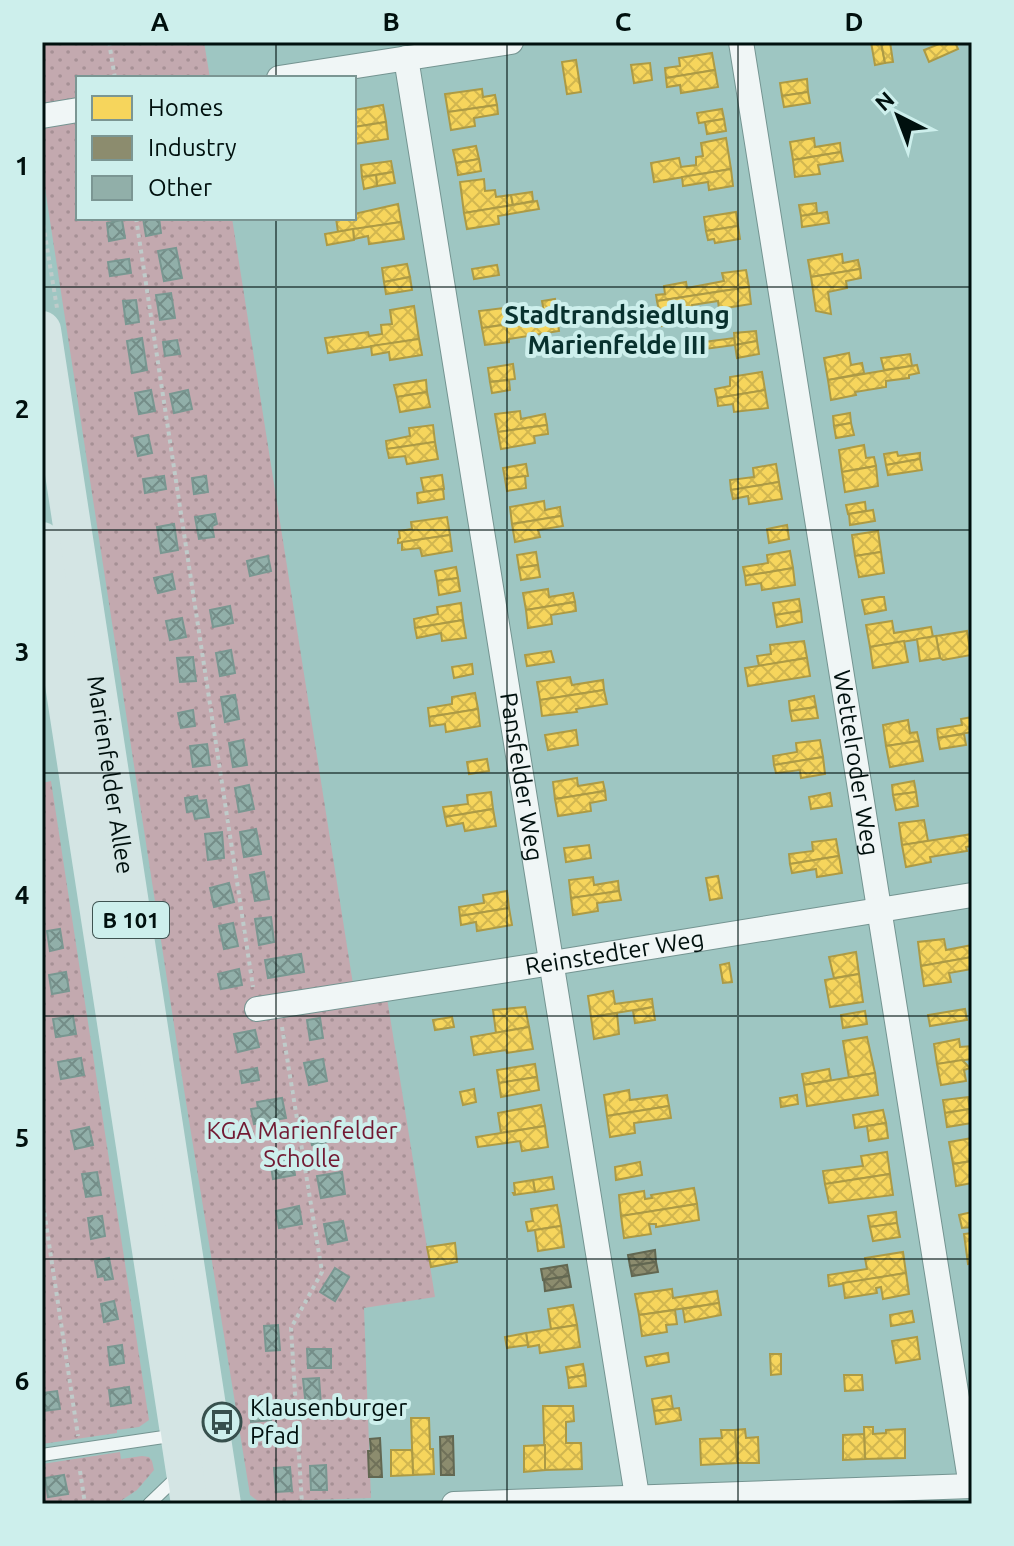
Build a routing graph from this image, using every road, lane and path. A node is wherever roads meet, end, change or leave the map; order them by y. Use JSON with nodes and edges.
{"nodes":[{"id":1,"x":109,"y":42,"type":"edge"},
{"id":2,"x":511,"y":42,"type":"edge"},
{"id":3,"x":741,"y":42,"type":"edge"},
{"id":4,"x":406,"y":58,"type":"junction"},
{"id":5,"x":115,"y":76,"type":"edge"},
{"id":6,"x":292,"y":76,"type":"edge"},
{"id":7,"x":76,"y":110,"type":"edge"},
{"id":8,"x":42,"y":116,"type":"edge"},
{"id":9,"x":136,"y":220,"type":"edge"},
{"id":10,"x":42,"y":330,"type":"edge"},
{"id":11,"x":42,"y":541,"type":"edge"},
{"id":12,"x":972,"y":895,"type":"edge"},
{"id":13,"x":879,"y":911,"type":"junction"},
{"id":14,"x":552,"y":963,"type":"junction"},
{"id":15,"x":267,"y":1007,"type":"junction"},
{"id":16,"x":42,"y":1197,"type":"edge"},
{"id":17,"x":191,"y":1442,"type":"junction"},
{"id":18,"x":77,"y":1450,"type":"junction"},
{"id":19,"x":42,"y":1455,"type":"edge"},
{"id":20,"x":80,"y":1471,"type":"dead end"},
{"id":21,"x":972,"y":1486,"type":"edge"},
{"id":22,"x":637,"y":1496,"type":"junction"},
{"id":23,"x":85,"y":1504,"type":"edge"},
{"id":24,"x":149,"y":1504,"type":"edge"},
{"id":25,"x":190,"y":1504,"type":"edge"},
{"id":26,"x":222,"y":1504,"type":"edge"},
{"id":27,"x":302,"y":1504,"type":"edge"},
{"id":28,"x":454,"y":1504,"type":"edge"}],
"edges":[{"from":1,"to":5,"type":"path"},
{"from":2,"to":4,"type":"street"},
{"from":3,"to":13,"type":"street","name":"Wettelroder Weg"},
{"from":4,"to":6,"type":"street"},
{"from":4,"to":14,"type":"street","name":"Pansfelder Weg"},
{"from":7,"to":8,"type":"street"},
{"from":9,"to":15,"type":"path"},
{"from":10,"to":17,"type":"main road","name":"Marienfelder Allee","number":"B 101"},
{"from":11,"to":17,"type":"main road","name":"Marienfelder Allee","number":"B 101"},
{"from":12,"to":13,"type":"street","name":"Reinstedter Weg"},
{"from":13,"to":14,"type":"street","name":"Reinstedter Weg"},
{"from":13,"to":21,"type":"street","name":"Wettelroder Weg"},
{"from":14,"to":15,"type":"street","name":"Reinstedter Weg"},
{"from":14,"to":22,"type":"street","name":"Pansfelder Weg"},
{"from":15,"to":27,"type":"path"},
{"from":16,"to":18,"type":"path"},
{"from":17,"to":18,"type":"lane"},
{"from":17,"to":24,"type":"lane"},
{"from":17,"to":25,"type":"main road","name":"Marienfelder Allee","number":"B 101"},
{"from":17,"to":26,"type":"main road","name":"Marienfelder Allee","number":"B 101"},
{"from":18,"to":19,"type":"lane"},
{"from":20,"to":23,"type":"path"},
{"from":21,"to":22,"type":"street"},
{"from":22,"to":28,"type":"street"}]}
